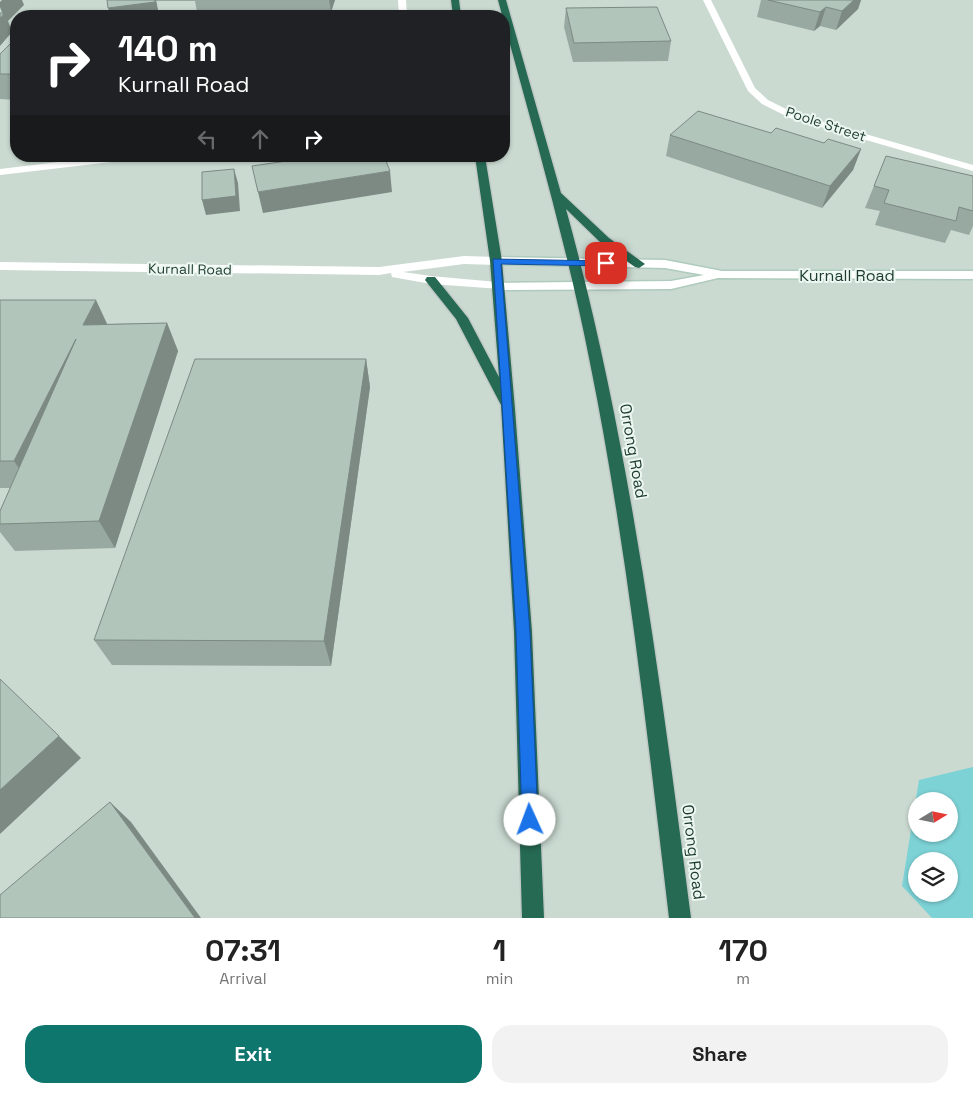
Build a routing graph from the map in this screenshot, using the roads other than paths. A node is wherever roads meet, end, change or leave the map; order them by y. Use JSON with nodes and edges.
{"nodes":[{"id":1,"x":707,"y":0,"type":"edge"},
{"id":2,"x":510,"y":29,"type":"edge"},
{"id":3,"x":86,"y":162,"type":"edge"},
{"id":4,"x":481,"y":162,"type":"edge"},
{"id":5,"x":973,"y":168,"type":"edge"},
{"id":6,"x":0,"y":172,"type":"edge"},
{"id":7,"x":555,"y":192,"type":"junction"},
{"id":8,"x":496,"y":261,"type":"junction"},
{"id":9,"x":574,"y":263,"type":"junction"},
{"id":10,"x":639,"y":264,"type":"junction"},
{"id":11,"x":0,"y":266,"type":"edge"},
{"id":12,"x":380,"y":271,"type":"junction"},
{"id":13,"x":722,"y":275,"type":"junction"},
{"id":14,"x":973,"y":275,"type":"edge"},
{"id":15,"x":431,"y":280,"type":"junction"},
{"id":16,"x":497,"y":286,"type":"junction"},
{"id":17,"x":580,"y":286,"type":"junction"},
{"id":18,"x":508,"y":409,"type":"junction"},
{"id":19,"x":533,"y":918,"type":"edge"},
{"id":20,"x":680,"y":918,"type":"edge"}],
"edges":[{"from":1,"to":5,"type":"street","name":"Poole Street"},
{"from":2,"to":7,"type":"highway","name":"Orrong Road"},
{"from":3,"to":6,"type":"street"},
{"from":4,"to":8,"type":"highway"},
{"from":7,"to":9,"type":"highway","name":"Orrong Road"},
{"from":7,"to":10,"type":"highway"},
{"from":8,"to":9,"type":"street","name":"Kurnall Road"},
{"from":8,"to":12,"type":"street","name":"Kurnall Road"},
{"from":8,"to":16,"type":"highway"},
{"from":9,"to":10,"type":"street","name":"Kurnall Road"},
{"from":9,"to":17,"type":"highway","name":"Orrong Road"},
{"from":10,"to":13,"type":"street","name":"Kurnall Road"},
{"from":11,"to":12,"type":"street","name":"Kurnall Road"},
{"from":12,"to":15,"type":"street","name":"Kurnall Road"},
{"from":13,"to":14,"type":"street","name":"Kurnall Road"},
{"from":13,"to":17,"type":"street","name":"Kurnall Road"},
{"from":15,"to":16,"type":"street","name":"Kurnall Road"},
{"from":15,"to":18,"type":"highway"},
{"from":16,"to":17,"type":"street","name":"Kurnall Road"},
{"from":16,"to":18,"type":"highway"},
{"from":17,"to":20,"type":"highway","name":"Orrong Road"},
{"from":18,"to":19,"type":"highway"}]}
